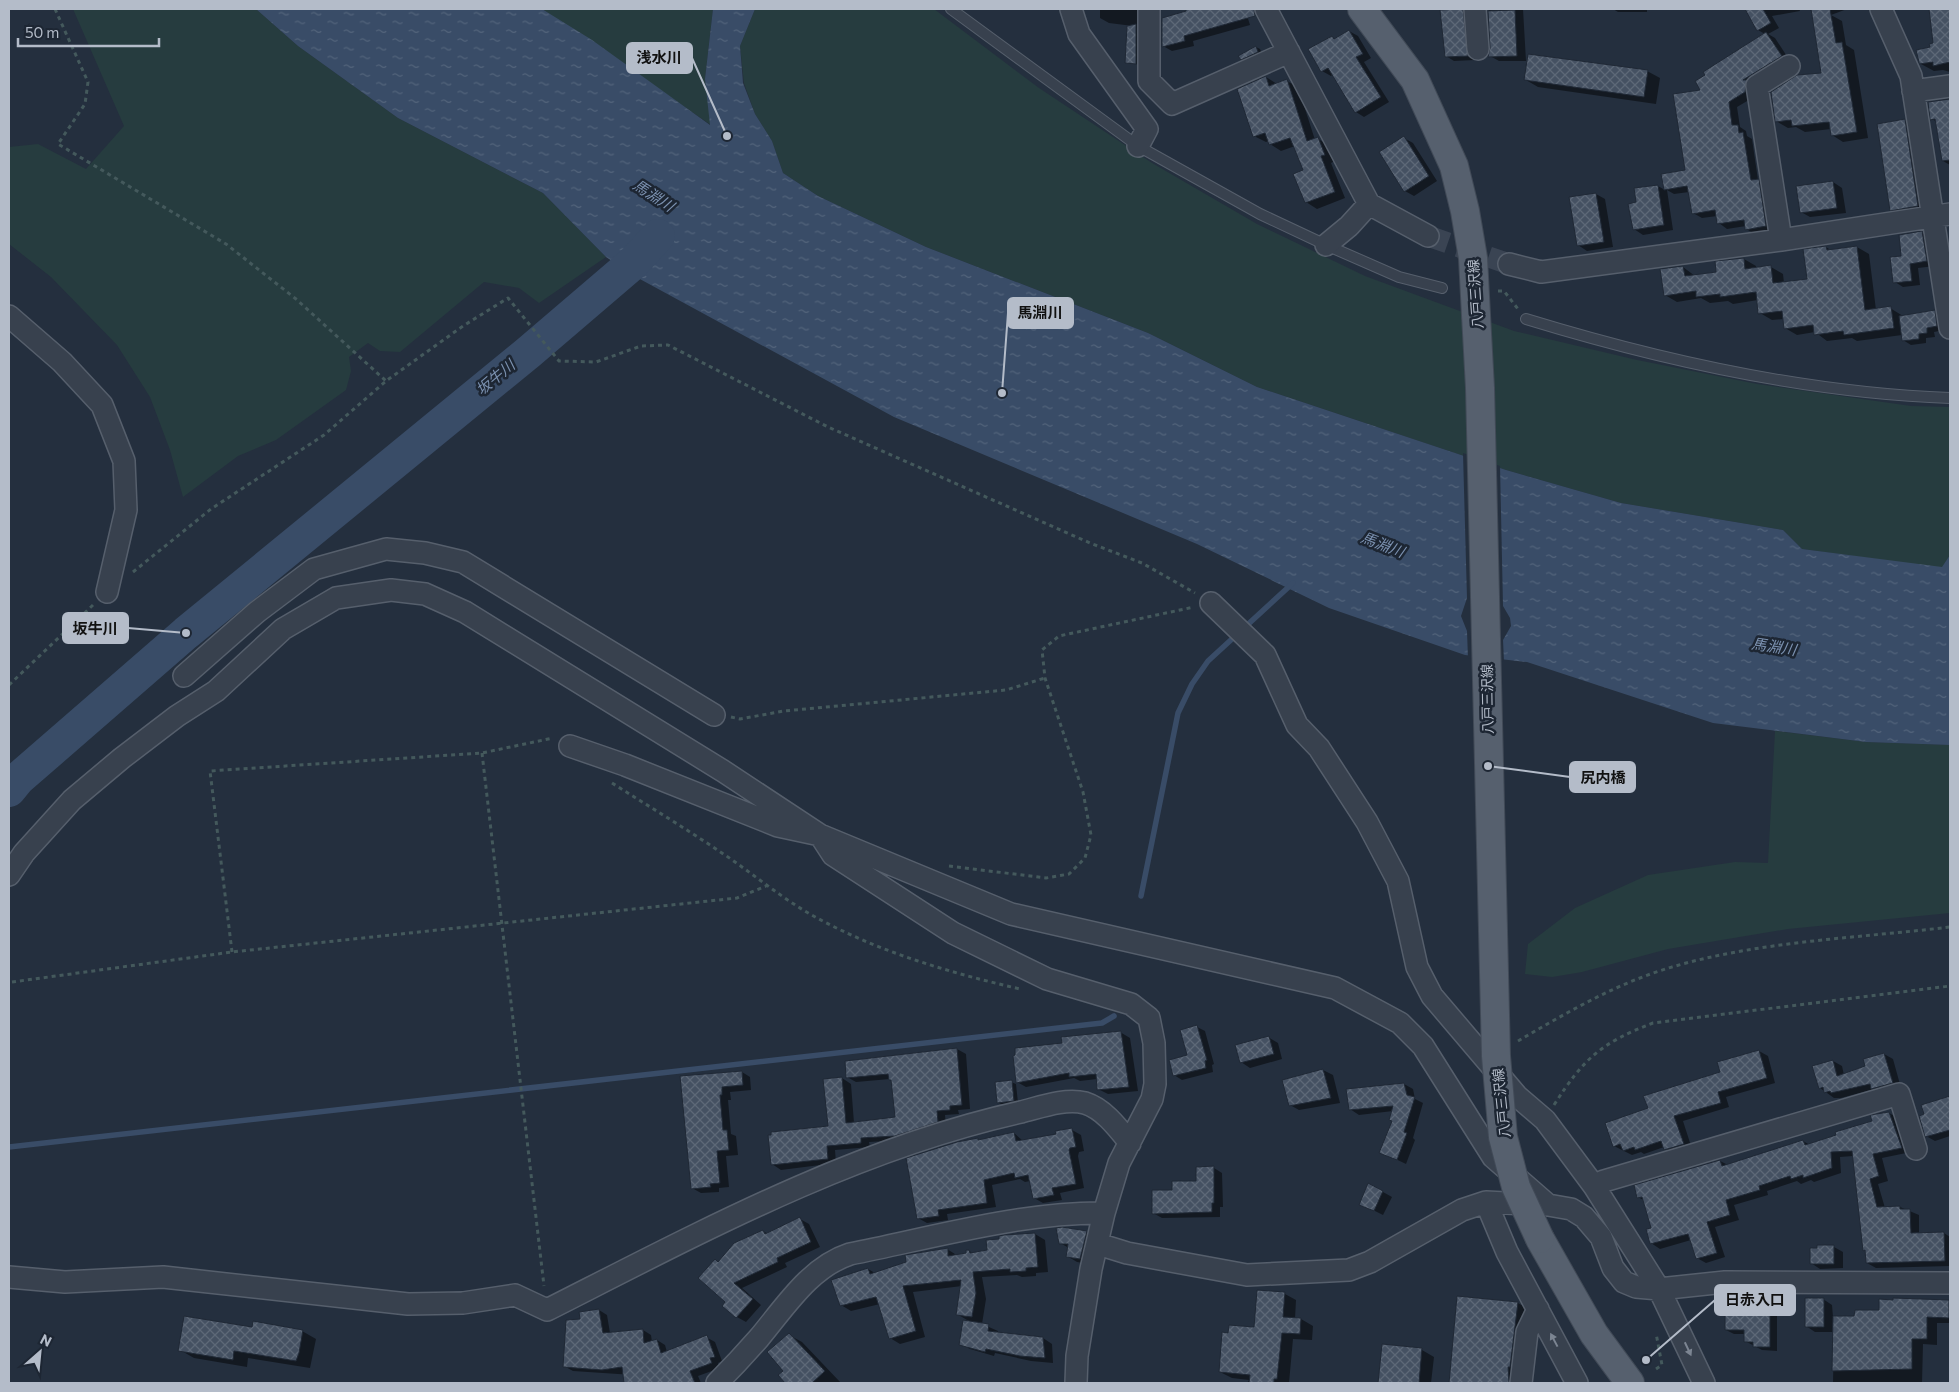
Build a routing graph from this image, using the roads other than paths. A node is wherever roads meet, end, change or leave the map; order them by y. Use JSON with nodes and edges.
{"nodes":[{"id":1,"x":951,"y":9,"type":"edge"},
{"id":2,"x":1070,"y":9,"type":"edge"},
{"id":3,"x":1149,"y":9,"type":"edge"},
{"id":4,"x":1266,"y":9,"type":"edge"},
{"id":5,"x":1362,"y":9,"type":"edge"},
{"id":6,"x":1475,"y":9,"type":"edge"},
{"id":7,"x":1881,"y":9,"type":"edge"},
{"id":8,"x":1478,"y":50,"type":"dead end"},
{"id":9,"x":1289,"y":52,"type":"junction"},
{"id":10,"x":1789,"y":66,"type":"dead end"},
{"id":11,"x":1950,"y":86,"type":"edge"},
{"id":12,"x":1913,"y":91,"type":"junction"},
{"id":13,"x":1138,"y":146,"type":"junction"},
{"id":14,"x":1369,"y":204,"type":"junction"},
{"id":15,"x":1942,"y":215,"type":"edge"},
{"id":16,"x":1428,"y":236,"type":"tunnel mouth"},
{"id":17,"x":1781,"y":240,"type":"junction"},
{"id":18,"x":1326,"y":246,"type":"junction"},
{"id":19,"x":1510,"y":264,"type":"tunnel mouth"},
{"id":20,"x":1442,"y":288,"type":"dead end"},
{"id":21,"x":9,"y":316,"type":"edge"},
{"id":22,"x":1526,"y":319,"type":"road end"},
{"id":23,"x":1950,"y":328,"type":"edge"},
{"id":24,"x":1950,"y":398,"type":"edge"},
{"id":25,"x":108,"y":592,"type":"road end"},
{"id":26,"x":1211,"y":603,"type":"road end"},
{"id":27,"x":184,"y":676,"type":"dead end"},
{"id":28,"x":714,"y":715,"type":"road end"},
{"id":29,"x":570,"y":746,"type":"road end"},
{"id":30,"x":820,"y":835,"type":"junction"},
{"id":31,"x":9,"y":875,"type":"edge"},
{"id":32,"x":1130,"y":1142,"type":"junction"},
{"id":33,"x":1916,"y":1149,"type":"dead end"},
{"id":34,"x":1594,"y":1186,"type":"junction"},
{"id":35,"x":1486,"y":1202,"type":"junction"},
{"id":36,"x":1548,"y":1204,"type":"junction"},
{"id":37,"x":1104,"y":1213,"type":"junction"},
{"id":38,"x":1098,"y":1244,"type":"junction"},
{"id":39,"x":9,"y":1277,"type":"edge"},
{"id":40,"x":1950,"y":1283,"type":"edge"},
{"id":41,"x":1659,"y":1289,"type":"junction"},
{"id":42,"x":1538,"y":1309,"type":"junction"},
{"id":43,"x":717,"y":1383,"type":"edge"},
{"id":44,"x":1076,"y":1383,"type":"edge"},
{"id":45,"x":1521,"y":1383,"type":"edge"},
{"id":46,"x":1577,"y":1383,"type":"edge"},
{"id":47,"x":1630,"y":1383,"type":"edge"},
{"id":48,"x":1704,"y":1383,"type":"edge"}],
"edges":[{"from":1,"to":13,"type":"lane"},
{"from":2,"to":13,"type":"street"},
{"from":3,"to":9,"type":"street"},
{"from":4,"to":9,"type":"street"},
{"from":5,"to":47,"type":"main road","name":"八戸三沢線","bridge":true},
{"from":6,"to":8,"type":"street"},
{"from":7,"to":12,"type":"street"},
{"from":9,"to":14,"type":"street"},
{"from":10,"to":17,"type":"street"},
{"from":11,"to":12,"type":"street"},
{"from":12,"to":15,"type":"street"},
{"from":13,"to":18,"type":"lane"},
{"from":14,"to":16,"type":"street"},
{"from":14,"to":18,"type":"street"},
{"from":15,"to":17,"type":"street"},
{"from":15,"to":23,"type":"street"},
{"from":17,"to":19,"type":"street"},
{"from":18,"to":20,"type":"lane"},
{"from":21,"to":25,"type":"street"},
{"from":22,"to":24,"type":"lane"},
{"from":26,"to":34,"type":"street"},
{"from":27,"to":28,"type":"street"},
{"from":29,"to":30,"type":"street"},
{"from":30,"to":31,"type":"street"},
{"from":30,"to":32,"type":"street"},
{"from":30,"to":36,"type":"street"},
{"from":32,"to":37,"type":"street"},
{"from":32,"to":39,"type":"street"},
{"from":33,"to":34,"type":"street"},
{"from":34,"to":41,"type":"street"},
{"from":35,"to":36,"type":"street"},
{"from":35,"to":38,"type":"street"},
{"from":35,"to":42,"type":"street"},
{"from":36,"to":41,"type":"street"},
{"from":37,"to":38,"type":"street"},
{"from":37,"to":43,"type":"street"},
{"from":38,"to":44,"type":"street"},
{"from":40,"to":41,"type":"street"},
{"from":41,"to":48,"type":"street","one_way":true},
{"from":42,"to":45,"type":"street"},
{"from":46,"to":42,"type":"street","one_way":true}]}
